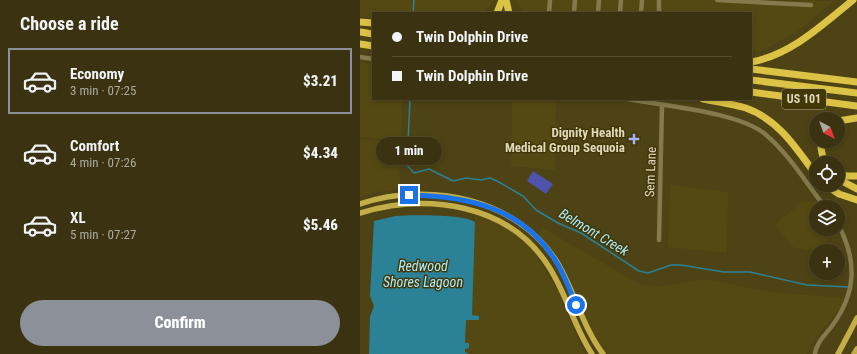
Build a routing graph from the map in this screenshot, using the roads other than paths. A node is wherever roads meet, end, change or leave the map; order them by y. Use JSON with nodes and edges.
{"nodes":[{"id":1,"x":502,"y":0,"type":"edge"},
{"id":2,"x":506,"y":0,"type":"edge"},
{"id":3,"x":550,"y":0,"type":"edge"},
{"id":4,"x":575,"y":0,"type":"edge"},
{"id":5,"x":599,"y":0,"type":"edge"},
{"id":6,"x":621,"y":0,"type":"edge"},
{"id":7,"x":642,"y":0,"type":"edge"},
{"id":8,"x":659,"y":0,"type":"edge"},
{"id":9,"x":717,"y":0,"type":"edge"},
{"id":10,"x":853,"y":0,"type":"edge"},
{"id":11,"x":811,"y":5,"type":"dead end"},
{"id":12,"x":497,"y":12,"type":"edge"},
{"id":13,"x":509,"y":12,"type":"edge"},
{"id":14,"x":550,"y":12,"type":"edge"},
{"id":15,"x":574,"y":12,"type":"edge"},
{"id":16,"x":598,"y":12,"type":"edge"},
{"id":17,"x":620,"y":12,"type":"edge"},
{"id":18,"x":641,"y":12,"type":"edge"},
{"id":19,"x":659,"y":12,"type":"edge"},
{"id":20,"x":360,"y":22,"type":"edge"},
{"id":21,"x":372,"y":23,"type":"edge"},
{"id":22,"x":360,"y":32,"type":"edge"},
{"id":23,"x":372,"y":34,"type":"edge"},
{"id":24,"x":360,"y":44,"type":"edge"},
{"id":25,"x":372,"y":46,"type":"edge"},
{"id":26,"x":360,"y":57,"type":"edge"},
{"id":27,"x":372,"y":59,"type":"edge"},
{"id":28,"x":752,"y":62,"type":"edge"},
{"id":29,"x":752,"y":69,"type":"edge"},
{"id":30,"x":752,"y":80,"type":"edge"},
{"id":31,"x":857,"y":82,"type":"edge"},
{"id":32,"x":752,"y":92,"type":"edge"},
{"id":33,"x":857,"y":93,"type":"edge"},
{"id":34,"x":634,"y":100,"type":"edge"},
{"id":35,"x":708,"y":100,"type":"edge"},
{"id":36,"x":662,"y":105,"type":"junction"},
{"id":37,"x":857,"y":106,"type":"edge"},
{"id":38,"x":857,"y":118,"type":"edge"},
{"id":39,"x":845,"y":120,"type":"edge"},
{"id":40,"x":809,"y":166,"type":"edge"},
{"id":41,"x":845,"y":176,"type":"edge"},
{"id":42,"x":857,"y":176,"type":"edge"},
{"id":43,"x":845,"y":182,"type":"edge"},
{"id":44,"x":857,"y":188,"type":"edge"},
{"id":45,"x":837,"y":192,"type":"edge"},
{"id":46,"x":820,"y":200,"type":"edge"},
{"id":47,"x":857,"y":200,"type":"edge"},
{"id":48,"x":360,"y":204,"type":"edge"},
{"id":49,"x":360,"y":213,"type":"edge"},
{"id":50,"x":845,"y":236,"type":"edge"},
{"id":51,"x":659,"y":240,"type":"dead end"},
{"id":52,"x":857,"y":318,"type":"edge"},
{"id":53,"x":857,"y":349,"type":"edge"},
{"id":54,"x":592,"y":354,"type":"edge"},
{"id":55,"x":603,"y":354,"type":"edge"},
{"id":56,"x":815,"y":354,"type":"edge"},
{"id":57,"x":838,"y":354,"type":"edge"},
{"id":58,"x":854,"y":354,"type":"edge"}],
"edges":[{"from":1,"to":12,"type":"highway"},
{"from":2,"to":13,"type":"highway"},
{"from":3,"to":14,"type":"street"},
{"from":4,"to":15,"type":"street"},
{"from":5,"to":16,"type":"street"},
{"from":6,"to":17,"type":"street"},
{"from":7,"to":18,"type":"street"},
{"from":8,"to":19,"type":"street"},
{"from":9,"to":11,"type":"street"},
{"from":10,"to":28,"type":"highway"},
{"from":20,"to":21,"type":"highway"},
{"from":22,"to":23,"type":"highway"},
{"from":24,"to":25,"type":"highway"},
{"from":26,"to":27,"type":"street"},
{"from":29,"to":31,"type":"highway"},
{"from":30,"to":33,"type":"highway","number":"US 101"},
{"from":32,"to":37,"type":"highway","number":"US 101"},
{"from":34,"to":36,"type":"street"},
{"from":35,"to":40,"type":"highway"},
{"from":36,"to":46,"type":"street"},
{"from":36,"to":51,"type":"street","name":"Sem Lane"},
{"from":38,"to":39,"type":"highway"},
{"from":41,"to":42,"type":"highway"},
{"from":43,"to":44,"type":"highway"},
{"from":45,"to":47,"type":"highway"},
{"from":48,"to":55,"type":"main road"},
{"from":49,"to":54,"type":"main road"},
{"from":50,"to":56,"type":"street"},
{"from":52,"to":57,"type":"main road"},
{"from":53,"to":58,"type":"main road"}]}
